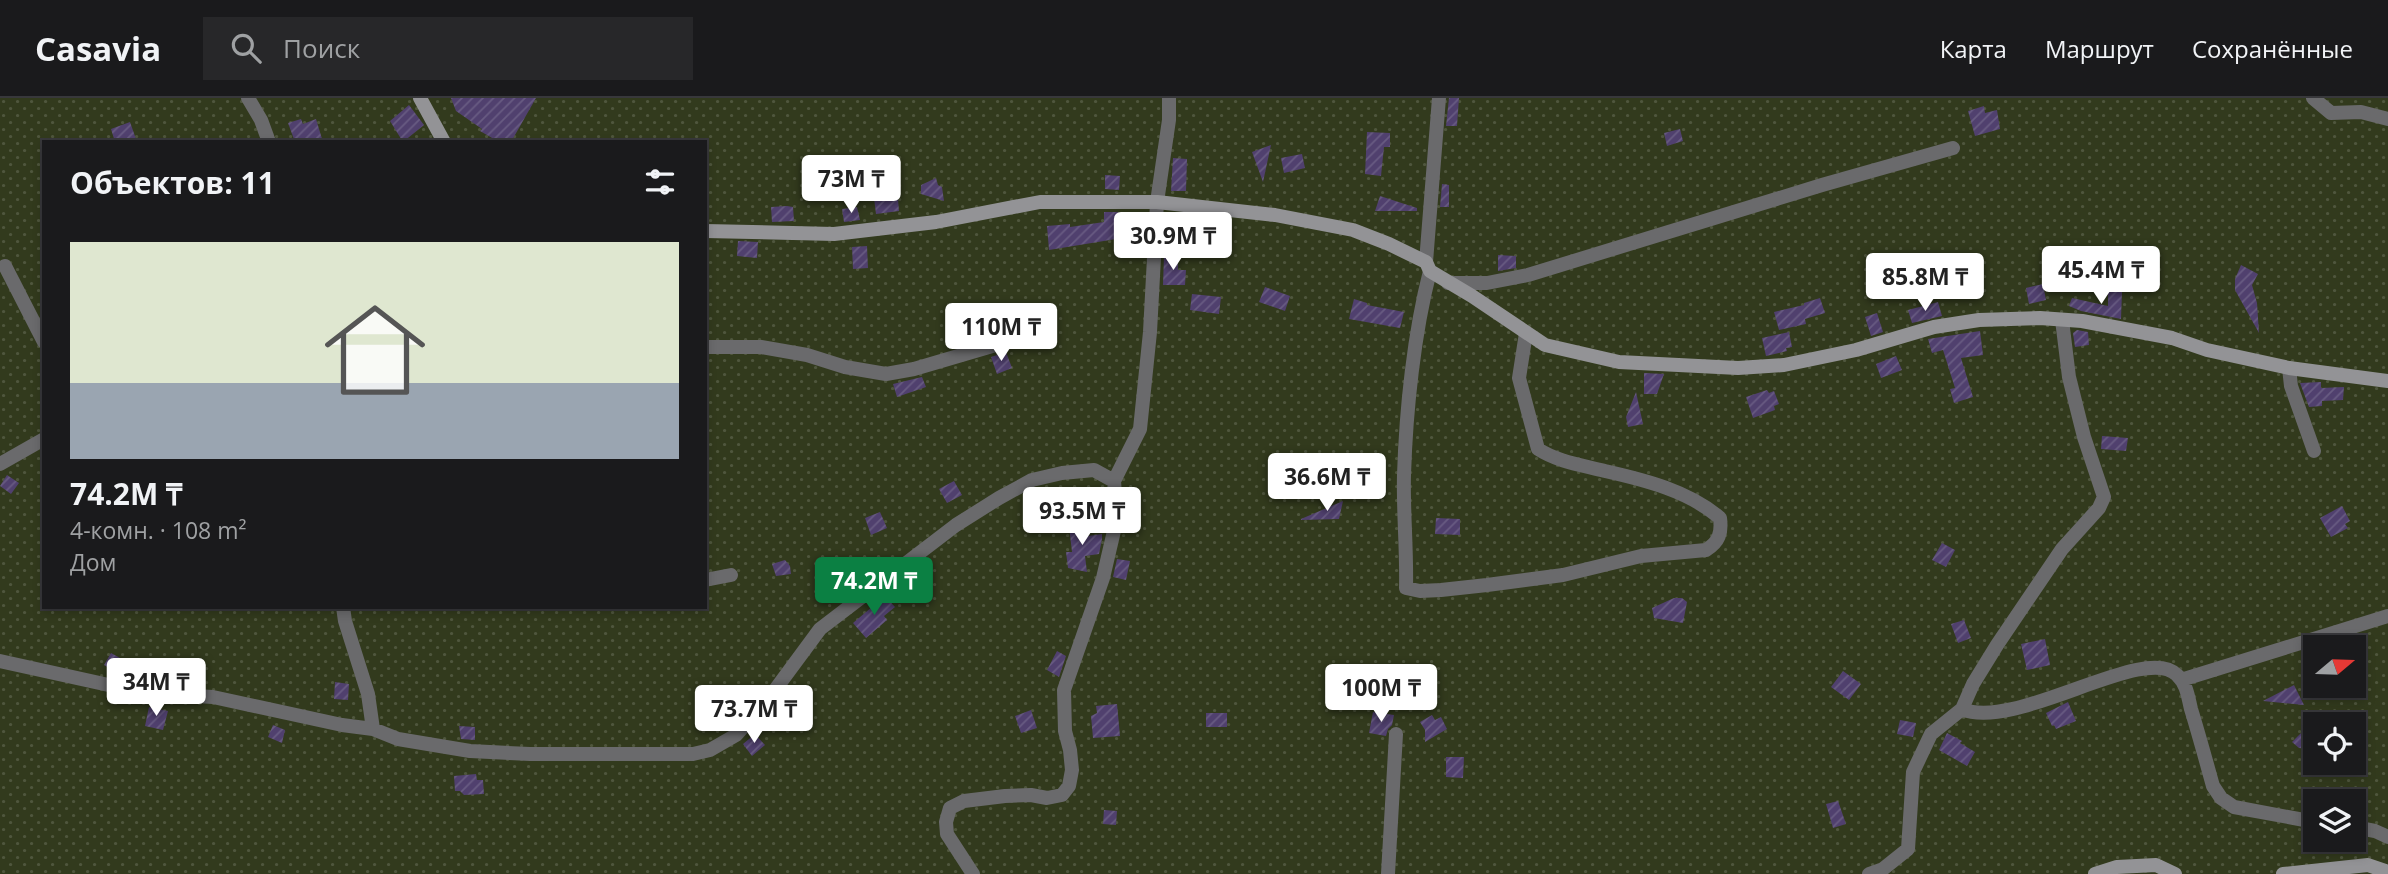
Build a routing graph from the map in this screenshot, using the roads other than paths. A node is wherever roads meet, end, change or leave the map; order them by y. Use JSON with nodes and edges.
{"nodes":[{"id":1,"x":248,"y":98,"type":"edge"},
{"id":2,"x":420,"y":98,"type":"edge"},
{"id":3,"x":1169,"y":98,"type":"edge"},
{"id":4,"x":1439,"y":98,"type":"edge"},
{"id":5,"x":2313,"y":98,"type":"edge"},
{"id":6,"x":2388,"y":119,"type":"edge"},
{"id":7,"x":268,"y":140,"type":"edge"},
{"id":8,"x":443,"y":140,"type":"edge"},
{"id":9,"x":1953,"y":148,"type":"dead end"},
{"id":10,"x":1157,"y":202,"type":"junction"},
{"id":11,"x":707,"y":231,"type":"edge"},
{"id":12,"x":5,"y":266,"type":"dead end"},
{"id":13,"x":1428,"y":267,"type":"junction"},
{"id":14,"x":1448,"y":283,"type":"junction"},
{"id":15,"x":2062,"y":320,"type":"junction"},
{"id":16,"x":1526,"y":333,"type":"junction"},
{"id":17,"x":42,"y":338,"type":"edge"},
{"id":18,"x":1016,"y":339,"type":"dead end"},
{"id":19,"x":707,"y":347,"type":"edge"},
{"id":20,"x":2289,"y":368,"type":"junction"},
{"id":21,"x":2388,"y":381,"type":"edge"},
{"id":22,"x":42,"y":440,"type":"edge"},
{"id":23,"x":2314,"y":450,"type":"dead end"},
{"id":24,"x":0,"y":464,"type":"edge"},
{"id":25,"x":1114,"y":481,"type":"junction"},
{"id":26,"x":731,"y":575,"type":"dead end"},
{"id":27,"x":707,"y":580,"type":"edge"},
{"id":28,"x":343,"y":609,"type":"edge"},
{"id":29,"x":2388,"y":616,"type":"edge"},
{"id":30,"x":0,"y":661,"type":"edge"},
{"id":31,"x":2181,"y":680,"type":"junction"},
{"id":32,"x":1962,"y":709,"type":"junction"},
{"id":33,"x":373,"y":729,"type":"junction"},
{"id":34,"x":1396,"y":734,"type":"dead end"},
{"id":35,"x":2303,"y":820,"type":"edge"},
{"id":36,"x":2366,"y":829,"type":"edge"},
{"id":37,"x":2388,"y":837,"type":"edge"},
{"id":38,"x":2388,"y":872,"type":"edge"},
{"id":39,"x":972,"y":874,"type":"edge"},
{"id":40,"x":1388,"y":874,"type":"edge"},
{"id":41,"x":1870,"y":874,"type":"edge"},
{"id":42,"x":2095,"y":874,"type":"edge"},
{"id":43,"x":2175,"y":874,"type":"edge"},
{"id":44,"x":2283,"y":874,"type":"edge"}],
"edges":[{"from":1,"to":7,"type":"street"},
{"from":2,"to":8,"type":"street"},
{"from":3,"to":10,"type":"street"},
{"from":4,"to":13,"type":"street"},
{"from":5,"to":6,"type":"street"},
{"from":9,"to":14,"type":"street"},
{"from":10,"to":11,"type":"street"},
{"from":10,"to":13,"type":"street"},
{"from":10,"to":25,"type":"street"},
{"from":12,"to":17,"type":"street"},
{"from":13,"to":14,"type":"street"},
{"from":13,"to":16,"type":"street"},
{"from":14,"to":16,"type":"street"},
{"from":15,"to":16,"type":"street"},
{"from":15,"to":20,"type":"street"},
{"from":15,"to":32,"type":"street"},
{"from":18,"to":19,"type":"street"},
{"from":20,"to":21,"type":"street"},
{"from":20,"to":23,"type":"street"},
{"from":22,"to":24,"type":"street"},
{"from":25,"to":33,"type":"street"},
{"from":25,"to":39,"type":"street"},
{"from":26,"to":27,"type":"street"},
{"from":28,"to":33,"type":"street"},
{"from":29,"to":31,"type":"street"},
{"from":30,"to":33,"type":"street"},
{"from":31,"to":32,"type":"street"},
{"from":31,"to":35,"type":"street"},
{"from":32,"to":41,"type":"street"},
{"from":34,"to":40,"type":"street"},
{"from":36,"to":37,"type":"street"},
{"from":38,"to":44,"type":"street"},
{"from":42,"to":43,"type":"street"}]}
